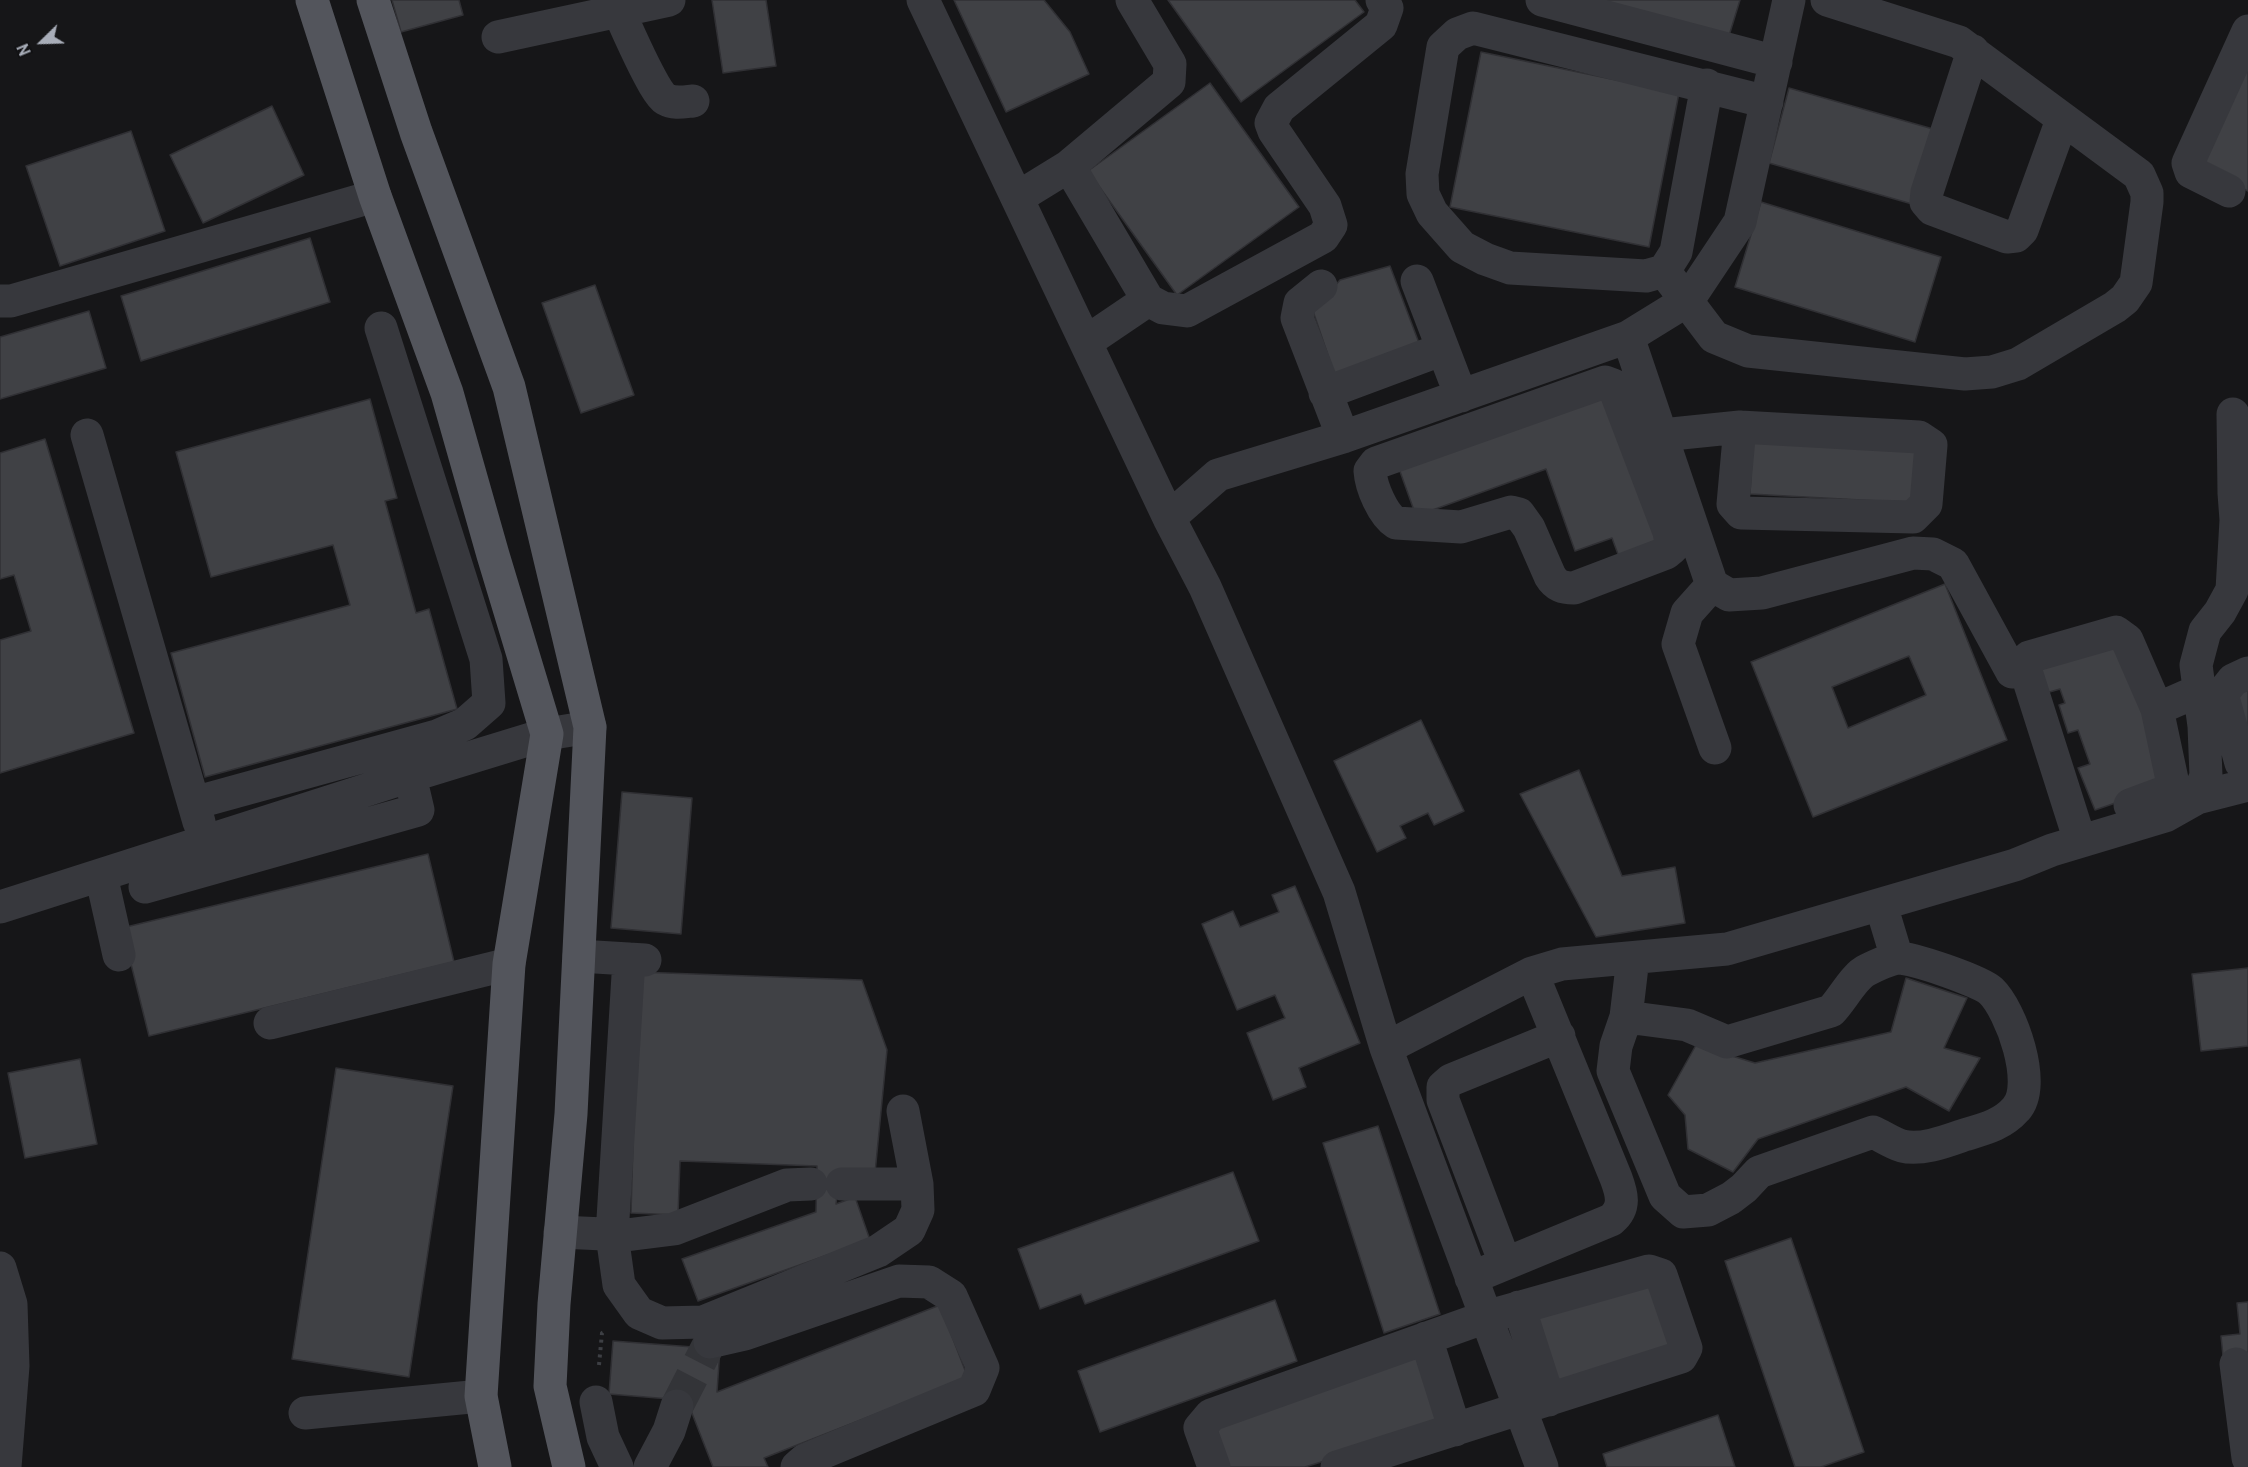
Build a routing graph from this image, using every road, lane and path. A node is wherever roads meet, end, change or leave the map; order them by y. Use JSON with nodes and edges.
{"nodes":[{"id":1,"x":312,"y":0,"type":"edge"},
{"id":2,"x":373,"y":0,"type":"edge"},
{"id":3,"x":669,"y":0,"type":"edge"},
{"id":4,"x":923,"y":0,"type":"edge"},
{"id":5,"x":1132,"y":0,"type":"edge"},
{"id":6,"x":1382,"y":0,"type":"edge"},
{"id":7,"x":1542,"y":0,"type":"edge"},
{"id":8,"x":1789,"y":0,"type":"edge"},
{"id":9,"x":1827,"y":0,"type":"edge"},
{"id":10,"x":616,"y":6,"type":"edge"},
{"id":11,"x":2248,"y":31,"type":"edge"},
{"id":12,"x":498,"y":37,"type":"dead end"},
{"id":13,"x":1972,"y":51,"type":"junction"},
{"id":14,"x":1776,"y":62,"type":"junction"},
{"id":15,"x":1707,"y":86,"type":"junction"},
{"id":16,"x":693,"y":101,"type":"dead end"},
{"id":17,"x":1767,"y":102,"type":"junction"},
{"id":18,"x":2062,"y":120,"type":"junction"},
{"id":19,"x":1069,"y":166,"type":"junction"},
{"id":20,"x":2229,"y":191,"type":"dead end"},
{"id":21,"x":375,"y":196,"type":"junction"},
{"id":22,"x":1017,"y":198,"type":"junction"},
{"id":23,"x":1664,"y":270,"type":"junction"},
{"id":24,"x":1417,"y":281,"type":"dead end"},
{"id":25,"x":1320,"y":286,"type":"dead end"},
{"id":26,"x":1148,"y":300,"type":"junction"},
{"id":27,"x":1688,"y":300,"type":"junction"},
{"id":28,"x":0,"y":301,"type":"edge"},
{"id":29,"x":381,"y":328,"type":"dead end"},
{"id":30,"x":1628,"y":337,"type":"junction"},
{"id":31,"x":1086,"y":342,"type":"junction"},
{"id":32,"x":1443,"y":350,"type":"junction"},
{"id":33,"x":1568,"y":358,"type":"junction"},
{"id":34,"x":1580,"y":391,"type":"junction"},
{"id":35,"x":447,"y":393,"type":"junction"},
{"id":36,"x":1325,"y":393,"type":"junction"},
{"id":37,"x":1469,"y":393,"type":"junction"},
{"id":38,"x":406,"y":408,"type":"junction"},
{"id":39,"x":2233,"y":414,"type":"dead end"},
{"id":40,"x":1488,"y":424,"type":"junction"},
{"id":41,"x":1740,"y":427,"type":"junction"},
{"id":42,"x":87,"y":435,"type":"dead end"},
{"id":43,"x":1662,"y":435,"type":"junction"},
{"id":44,"x":1343,"y":437,"type":"junction"},
{"id":45,"x":1169,"y":518,"type":"junction"},
{"id":46,"x":493,"y":555,"type":"junction"},
{"id":47,"x":457,"y":566,"type":"junction"},
{"id":48,"x":1712,"y":585,"type":"junction"},
{"id":49,"x":2012,"y":672,"type":"dead end"},
{"id":50,"x":2248,"y":673,"type":"edge"},
{"id":51,"x":2208,"y":703,"type":"junction"},
{"id":52,"x":2157,"y":709,"type":"junction"},
{"id":53,"x":590,"y":727,"type":"junction"},
{"id":54,"x":547,"y":734,"type":"junction"},
{"id":55,"x":1714,"y":748,"type":"dead end"},
{"id":56,"x":2248,"y":771,"type":"edge"},
{"id":57,"x":2248,"y":784,"type":"edge"},
{"id":58,"x":2197,"y":798,"type":"junction"},
{"id":59,"x":194,"y":803,"type":"junction"},
{"id":60,"x":2078,"y":833,"type":"junction"},
{"id":61,"x":205,"y":841,"type":"junction"},
{"id":62,"x":248,"y":843,"type":"junction"},
{"id":63,"x":108,"y":873,"type":"junction"},
{"id":64,"x":145,"y":887,"type":"dead end"},
{"id":65,"x":1881,"y":905,"type":"junction"},
{"id":66,"x":0,"y":907,"type":"edge"},
{"id":67,"x":126,"y":921,"type":"dead end"},
{"id":68,"x":119,"y":955,"type":"dead end"},
{"id":69,"x":579,"y":956,"type":"junction"},
{"id":70,"x":1633,"y":958,"type":"junction"},
{"id":71,"x":1898,"y":958,"type":"junction"},
{"id":72,"x":509,"y":964,"type":"junction"},
{"id":73,"x":1533,"y":973,"type":"junction"},
{"id":74,"x":1626,"y":1017,"type":"junction"},
{"id":75,"x":270,"y":1023,"type":"dead end"},
{"id":76,"x":1559,"y":1036,"type":"junction"},
{"id":77,"x":1386,"y":1048,"type":"junction"},
{"id":78,"x":903,"y":1111,"type":"dead end"},
{"id":79,"x":917,"y":1184,"type":"junction"},
{"id":80,"x":560,"y":1232,"type":"junction"},
{"id":81,"x":612,"y":1235,"type":"junction"},
{"id":82,"x":1505,"y":1263,"type":"junction"},
{"id":83,"x":0,"y":1268,"type":"edge"},
{"id":84,"x":1471,"y":1278,"type":"junction"},
{"id":85,"x":1519,"y":1307,"type":"junction"},
{"id":86,"x":1486,"y":1317,"type":"junction"},
{"id":87,"x":1426,"y":1338,"type":"junction"},
{"id":88,"x":710,"y":1342,"type":"dead end"},
{"id":89,"x":1520,"y":1362,"type":"junction"},
{"id":90,"x":2236,"y":1364,"type":"dead end"},
{"id":91,"x":6,"y":1393,"type":"edge"},
{"id":92,"x":481,"y":1396,"type":"junction"},
{"id":93,"x":596,"y":1402,"type":"dead end"},
{"id":94,"x":1535,"y":1405,"type":"junction"},
{"id":95,"x":677,"y":1406,"type":"tunnel mouth"},
{"id":96,"x":305,"y":1413,"type":"dead end"},
{"id":97,"x":1455,"y":1430,"type":"junction"},
{"id":98,"x":2248,"y":1458,"type":"edge"},
{"id":99,"x":652,"y":1466,"type":"edge"},
{"id":100,"x":5,"y":1467,"type":"edge"},
{"id":101,"x":495,"y":1467,"type":"edge"},
{"id":102,"x":569,"y":1467,"type":"edge"},
{"id":103,"x":617,"y":1467,"type":"edge"},
{"id":104,"x":797,"y":1467,"type":"edge"},
{"id":105,"x":1214,"y":1467,"type":"edge"},
{"id":106,"x":1337,"y":1467,"type":"edge"},
{"id":107,"x":1542,"y":1467,"type":"edge"}],
"edges":[{"from":1,"to":21,"type":"main road"},
{"from":2,"to":53,"type":"main road"},
{"from":3,"to":10,"type":"street"},
{"from":4,"to":22,"type":"street"},
{"from":5,"to":19,"type":"street"},
{"from":6,"to":26,"type":"street"},
{"from":7,"to":14,"type":"street"},
{"from":8,"to":14,"type":"street"},
{"from":9,"to":13,"type":"street"},
{"from":10,"to":12,"type":"street"},
{"from":10,"to":16,"type":"street"},
{"from":11,"to":20,"type":"street"},
{"from":13,"to":18,"type":"street"},
{"from":13,"to":18,"type":"street"},
{"from":14,"to":17,"type":"street"},
{"from":15,"to":17,"type":"street"},
{"from":15,"to":23,"type":"street"},
{"from":15,"to":23,"type":"street"},
{"from":17,"to":27,"type":"street"},
{"from":18,"to":27,"type":"street"},
{"from":19,"to":22,"type":"street"},
{"from":19,"to":26,"type":"street"},
{"from":21,"to":28,"type":"street"},
{"from":21,"to":35,"type":"main road"},
{"from":22,"to":31,"type":"street"},
{"from":23,"to":27,"type":"street"},
{"from":24,"to":32,"type":"street"},
{"from":25,"to":36,"type":"street"},
{"from":26,"to":31,"type":"street"},
{"from":27,"to":30,"type":"street"},
{"from":29,"to":38,"type":"street"},
{"from":30,"to":33,"type":"street"},
{"from":30,"to":43,"type":"street"},
{"from":31,"to":45,"type":"street"},
{"from":32,"to":36,"type":"street"},
{"from":32,"to":37,"type":"street"},
{"from":33,"to":34,"type":"street"},
{"from":33,"to":37,"type":"street"},
{"from":34,"to":40,"type":"street"},
{"from":34,"to":40,"type":"street"},
{"from":35,"to":38,"type":"street"},
{"from":35,"to":46,"type":"main road"},
{"from":36,"to":44,"type":"street"},
{"from":37,"to":40,"type":"street"},
{"from":37,"to":44,"type":"street"},
{"from":38,"to":47,"type":"street"},
{"from":39,"to":51,"type":"street"},
{"from":41,"to":41,"type":"street"},
{"from":41,"to":43,"type":"street"},
{"from":42,"to":59,"type":"street"},
{"from":43,"to":48,"type":"street"},
{"from":44,"to":45,"type":"street"},
{"from":45,"to":77,"type":"street"},
{"from":46,"to":47,"type":"street"},
{"from":46,"to":54,"type":"main road"},
{"from":47,"to":59,"type":"street"},
{"from":48,"to":49,"type":"street"},
{"from":48,"to":55,"type":"street"},
{"from":50,"to":51,"type":"street"},
{"from":51,"to":52,"type":"street"},
{"from":51,"to":56,"type":"street"},
{"from":51,"to":58,"type":"street"},
{"from":52,"to":60,"type":"street"},
{"from":52,"to":60,"type":"street"},
{"from":53,"to":54,"type":"street"},
{"from":53,"to":69,"type":"main road"},
{"from":54,"to":62,"type":"street"},
{"from":54,"to":72,"type":"main road"},
{"from":57,"to":58,"type":"street"},
{"from":58,"to":60,"type":"street"},
{"from":59,"to":61,"type":"street"},
{"from":60,"to":65,"type":"street"},
{"from":61,"to":62,"type":"street"},
{"from":61,"to":63,"type":"street"},
{"from":62,"to":64,"type":"street"},
{"from":63,"to":66,"type":"street"},
{"from":63,"to":67,"type":"street"},
{"from":63,"to":68,"type":"street"},
{"from":65,"to":70,"type":"street"},
{"from":65,"to":71,"type":"street"},
{"from":69,"to":80,"type":"main road"},
{"from":69,"to":81,"type":"street"},
{"from":70,"to":73,"type":"street"},
{"from":70,"to":74,"type":"street"},
{"from":71,"to":74,"type":"street"},
{"from":71,"to":74,"type":"street"},
{"from":72,"to":75,"type":"street"},
{"from":72,"to":92,"type":"main road"},
{"from":73,"to":76,"type":"street"},
{"from":73,"to":77,"type":"street"},
{"from":76,"to":82,"type":"street"},
{"from":76,"to":82,"type":"street"},
{"from":77,"to":84,"type":"street"},
{"from":78,"to":79,"type":"street"},
{"from":79,"to":81,"type":"street"},
{"from":79,"to":81,"type":"street"},
{"from":80,"to":81,"type":"street"},
{"from":80,"to":102,"type":"main road"},
{"from":82,"to":84,"type":"street"},
{"from":83,"to":91,"type":"street"},
{"from":84,"to":86,"type":"street"},
{"from":85,"to":86,"type":"street"},
{"from":85,"to":89,"type":"street"},
{"from":85,"to":94,"type":"street"},
{"from":86,"to":87,"type":"street"},
{"from":86,"to":89,"type":"street"},
{"from":87,"to":97,"type":"street"},
{"from":87,"to":105,"type":"street"},
{"from":88,"to":104,"type":"street"},
{"from":89,"to":94,"type":"street"},
{"from":90,"to":98,"type":"street"},
{"from":91,"to":100,"type":"street"},
{"from":92,"to":96,"type":"street"},
{"from":92,"to":101,"type":"main road"},
{"from":93,"to":103,"type":"street"},
{"from":94,"to":97,"type":"street"},
{"from":94,"to":107,"type":"street"},
{"from":95,"to":99,"type":"street"},
{"from":97,"to":106,"type":"street"}]}
